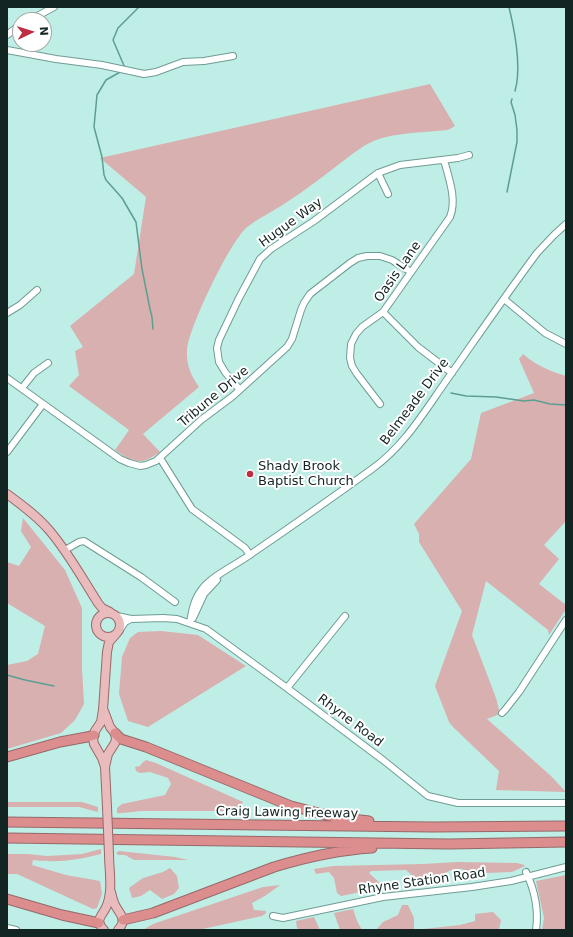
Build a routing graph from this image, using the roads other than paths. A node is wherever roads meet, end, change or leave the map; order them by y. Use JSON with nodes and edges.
{"nodes":[{"id":1,"x":54,"y":7,"type":"edge"},
{"id":2,"x":45,"y":12,"type":"edge"},
{"id":3,"x":7,"y":50,"type":"edge"},
{"id":4,"x":233,"y":56,"type":"dead end"},
{"id":5,"x":469,"y":155,"type":"dead end"},
{"id":6,"x":444,"y":160,"type":"junction"},
{"id":7,"x":378,"y":173,"type":"junction"},
{"id":8,"x":388,"y":194,"type":"dead end"},
{"id":9,"x":566,"y":224,"type":"edge"},
{"id":10,"x":410,"y":272,"type":"junction"},
{"id":11,"x":37,"y":290,"type":"dead end"},
{"id":12,"x":504,"y":298,"type":"junction"},
{"id":13,"x":383,"y":312,"type":"junction"},
{"id":14,"x":7,"y":313,"type":"edge"},
{"id":15,"x":566,"y":344,"type":"edge"},
{"id":16,"x":48,"y":363,"type":"dead end"},
{"id":17,"x":452,"y":373,"type":"junction"},
{"id":18,"x":7,"y":378,"type":"edge"},
{"id":19,"x":22,"y":388,"type":"junction"},
{"id":20,"x":239,"y":389,"type":"junction"},
{"id":21,"x":43,"y":404,"type":"junction"},
{"id":22,"x":380,"y":404,"type":"dead end"},
{"id":23,"x":7,"y":452,"type":"edge"},
{"id":24,"x":160,"y":458,"type":"junction"},
{"id":25,"x":7,"y":494,"type":"edge"},
{"id":26,"x":65,"y":550,"type":"junction"},
{"id":27,"x":250,"y":555,"type":"junction"},
{"id":28,"x":175,"y":602,"type":"dead end"},
{"id":29,"x":98,"y":603,"type":"junction"},
{"id":30,"x":113,"y":614,"type":"junction"},
{"id":31,"x":345,"y":616,"type":"dead end"},
{"id":32,"x":131,"y":619,"type":"junction"},
{"id":33,"x":96,"y":620,"type":"junction"},
{"id":34,"x":566,"y":620,"type":"edge"},
{"id":35,"x":190,"y":623,"type":"junction"},
{"id":36,"x":117,"y":633,"type":"junction"},
{"id":37,"x":100,"y":635,"type":"junction"},
{"id":38,"x":107,"y":652,"type":"junction"},
{"id":39,"x":287,"y":688,"type":"junction"},
{"id":40,"x":103,"y":710,"type":"junction"},
{"id":41,"x":502,"y":713,"type":"dead end"},
{"id":42,"x":112,"y":730,"type":"junction"},
{"id":43,"x":95,"y":732,"type":"junction"},
{"id":44,"x":7,"y":757,"type":"edge"},
{"id":45,"x":105,"y":767,"type":"junction"},
{"id":46,"x":566,"y":803,"type":"edge"},
{"id":47,"x":7,"y":822,"type":"edge"},
{"id":48,"x":566,"y":826,"type":"edge"},
{"id":49,"x":432,"y":828,"type":"junction"},
{"id":50,"x":7,"y":838,"type":"edge"},
{"id":51,"x":566,"y":842,"type":"edge"},
{"id":52,"x":449,"y":844,"type":"junction"},
{"id":53,"x":566,"y":867,"type":"edge"},
{"id":54,"x":527,"y":875,"type":"junction"},
{"id":55,"x":110,"y":889,"type":"junction"},
{"id":56,"x":7,"y":900,"type":"edge"},
{"id":57,"x":273,"y":916,"type":"dead end"},
{"id":58,"x":123,"y":920,"type":"junction"},
{"id":59,"x":101,"y":927,"type":"edge"},
{"id":60,"x":7,"y":928,"type":"edge"},
{"id":61,"x":16,"y":930,"type":"edge"},
{"id":62,"x":118,"y":930,"type":"edge"},
{"id":63,"x":536,"y":930,"type":"edge"}],
"edges":[{"from":1,"to":2,"type":"street"},
{"from":3,"to":4,"type":"street"},
{"from":5,"to":6,"type":"street","name":"Hugue Way"},
{"from":6,"to":7,"type":"street","name":"Hugue Way"},
{"from":6,"to":10,"type":"street","name":"Oasis Lane"},
{"from":7,"to":8,"type":"street"},
{"from":7,"to":20,"type":"street","name":"Hugue Way"},
{"from":9,"to":12,"type":"street","name":"Belmeade Drive"},
{"from":10,"to":13,"type":"street","name":"Oasis Lane"},
{"from":10,"to":20,"type":"street","name":"Tribune Drive"},
{"from":11,"to":14,"type":"street"},
{"from":12,"to":15,"type":"street"},
{"from":12,"to":17,"type":"street","name":"Belmeade Drive"},
{"from":13,"to":17,"type":"street"},
{"from":13,"to":22,"type":"street","name":"Oasis Lane"},
{"from":16,"to":19,"type":"street"},
{"from":17,"to":27,"type":"street","name":"Belmeade Drive"},
{"from":18,"to":19,"type":"street","name":"Tribune Drive"},
{"from":19,"to":21,"type":"street","name":"Tribune Drive"},
{"from":20,"to":24,"type":"street","name":"Tribune Drive"},
{"from":21,"to":23,"type":"street"},
{"from":21,"to":24,"type":"street","name":"Tribune Drive"},
{"from":24,"to":27,"type":"street"},
{"from":25,"to":26,"type":"main road"},
{"from":26,"to":28,"type":"street"},
{"from":26,"to":29,"type":"main road"},
{"from":27,"to":35,"type":"street","name":"Belmeade Drive"},
{"from":29,"to":30,"type":"main road"},
{"from":29,"to":33,"type":"main road"},
{"from":30,"to":32,"type":"street","name":"Rhyne Road"},
{"from":30,"to":33,"type":"main road"},
{"from":30,"to":36,"type":"main road"},
{"from":31,"to":39,"type":"street"},
{"from":32,"to":35,"type":"street","name":"Rhyne Road"},
{"from":32,"to":36,"type":"street"},
{"from":33,"to":37,"type":"main road"},
{"from":34,"to":41,"type":"street"},
{"from":35,"to":39,"type":"street","name":"Rhyne Road"},
{"from":36,"to":37,"type":"main road"},
{"from":36,"to":38,"type":"main road"},
{"from":37,"to":38,"type":"main road"},
{"from":38,"to":40,"type":"main road"},
{"from":39,"to":46,"type":"street","name":"Rhyne Road"},
{"from":40,"to":42,"type":"main road"},
{"from":40,"to":43,"type":"main road"},
{"from":42,"to":43,"type":"main road"},
{"from":42,"to":45,"type":"main road"},
{"from":42,"to":49,"type":"highway"},
{"from":43,"to":44,"type":"highway"},
{"from":43,"to":45,"type":"main road"},
{"from":45,"to":55,"type":"main road","bridge":true},
{"from":47,"to":49,"type":"highway","name":"Craig Lawing Freeway"},
{"from":48,"to":49,"type":"highway","name":"Craig Lawing Freeway"},
{"from":50,"to":52,"type":"highway"},
{"from":51,"to":52,"type":"highway"},
{"from":52,"to":58,"type":"highway"},
{"from":53,"to":54,"type":"street","name":"Rhyne Station Road"},
{"from":54,"to":57,"type":"street","name":"Rhyne Station Road"},
{"from":54,"to":63,"type":"street"},
{"from":55,"to":58,"type":"main road"},
{"from":55,"to":59,"type":"main road"},
{"from":56,"to":59,"type":"highway"},
{"from":58,"to":62,"type":"main road"},
{"from":60,"to":61,"type":"street"}]}
